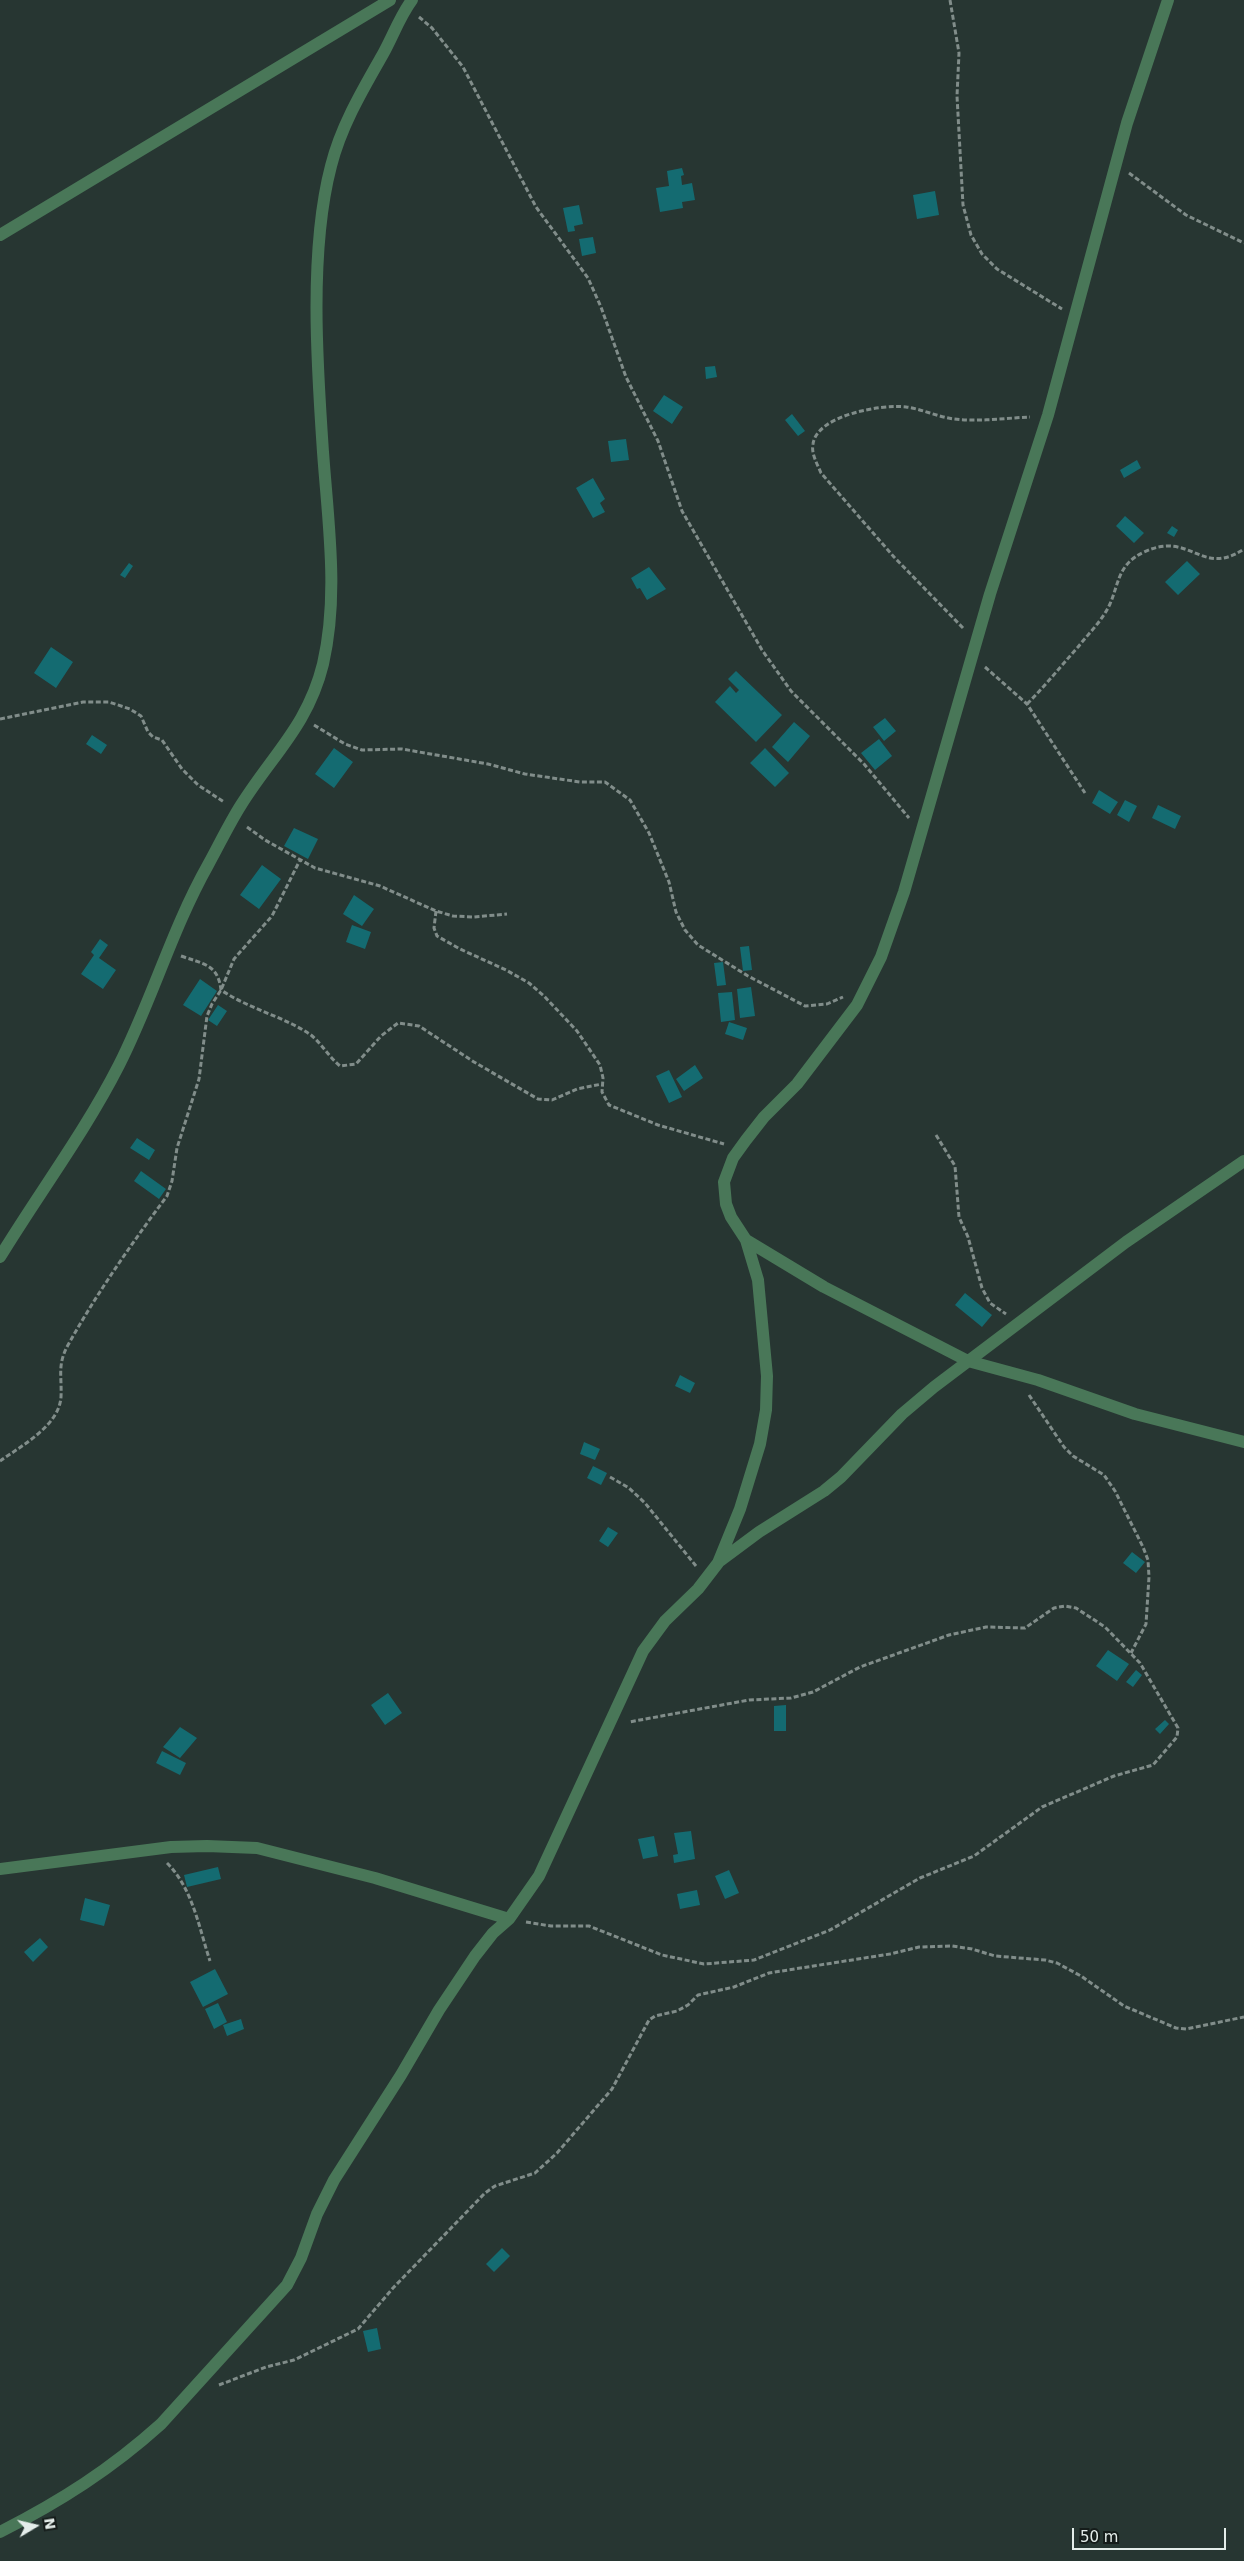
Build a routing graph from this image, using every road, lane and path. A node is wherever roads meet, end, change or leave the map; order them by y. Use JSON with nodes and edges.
{"nodes":[{"id":1,"x":390,"y":0,"type":"edge"},
{"id":2,"x":950,"y":0,"type":"edge"},
{"id":3,"x":1168,"y":0,"type":"edge"},
{"id":4,"x":410,"y":3,"type":"edge"},
{"id":5,"x":373,"y":4,"type":"edge"},
{"id":6,"x":1117,"y":160,"type":"junction"},
{"id":7,"x":0,"y":235,"type":"edge"},
{"id":8,"x":1244,"y":243,"type":"edge"},
{"id":9,"x":1075,"y":317,"type":"junction"},
{"id":10,"x":1048,"y":415,"type":"junction"},
{"id":11,"x":1244,"y":549,"type":"edge"},
{"id":12,"x":975,"y":641,"type":"junction"},
{"id":13,"x":970,"y":657,"type":"junction"},
{"id":14,"x":1027,"y":704,"type":"junction"},
{"id":15,"x":304,"y":717,"type":"junction"},
{"id":16,"x":0,"y":719,"type":"edge"},
{"id":17,"x":1085,"y":793,"type":"dead end"},
{"id":18,"x":236,"y":815,"type":"junction"},
{"id":19,"x":920,"y":831,"type":"junction"},
{"id":20,"x":300,"y":860,"type":"junction"},
{"id":21,"x":436,"y":911,"type":"junction"},
{"id":22,"x":507,"y":914,"type":"dead end"},
{"id":23,"x":167,"y":950,"type":"junction"},
{"id":24,"x":221,"y":990,"type":"junction"},
{"id":25,"x":846,"y":995,"type":"dead end"},
{"id":26,"x":602,"y":1084,"type":"junction"},
{"id":27,"x":936,"y":1135,"type":"dead end"},
{"id":28,"x":737,"y":1152,"type":"junction"},
{"id":29,"x":1244,"y":1161,"type":"edge"},
{"id":30,"x":746,"y":1240,"type":"junction"},
{"id":31,"x":0,"y":1257,"type":"edge"},
{"id":32,"x":1019,"y":1323,"type":"junction"},
{"id":33,"x":968,"y":1361,"type":"junction"},
{"id":34,"x":1012,"y":1373,"type":"junction"},
{"id":35,"x":1244,"y":1442,"type":"edge"},
{"id":36,"x":0,"y":1461,"type":"edge"},
{"id":37,"x":610,"y":1477,"type":"dead end"},
{"id":38,"x":718,"y":1563,"type":"junction"},
{"id":39,"x":709,"y":1575,"type":"junction"},
{"id":40,"x":1131,"y":1654,"type":"junction"},
{"id":41,"x":608,"y":1725,"type":"junction"},
{"id":42,"x":149,"y":1849,"type":"junction"},
{"id":43,"x":0,"y":1869,"type":"edge"},
{"id":44,"x":509,"y":1919,"type":"junction"},
{"id":45,"x":210,"y":1961,"type":"dead end"},
{"id":46,"x":1244,"y":2017,"type":"edge"},
{"id":47,"x":215,"y":2387,"type":"dead end"},
{"id":48,"x":0,"y":2532,"type":"edge"}],
"edges":[{"from":1,"to":5,"type":"street"},
{"from":2,"to":9,"type":"path"},
{"from":3,"to":6,"type":"street"},
{"from":4,"to":15,"type":"street"},
{"from":4,"to":19,"type":"path"},
{"from":5,"to":7,"type":"street"},
{"from":6,"to":8,"type":"path"},
{"from":6,"to":9,"type":"street"},
{"from":9,"to":10,"type":"street"},
{"from":10,"to":12,"type":"street"},
{"from":10,"to":12,"type":"path"},
{"from":11,"to":14,"type":"path"},
{"from":12,"to":13,"type":"street"},
{"from":13,"to":14,"type":"path"},
{"from":13,"to":19,"type":"street"},
{"from":14,"to":17,"type":"path"},
{"from":15,"to":18,"type":"street"},
{"from":15,"to":25,"type":"path"},
{"from":16,"to":18,"type":"path"},
{"from":18,"to":20,"type":"path"},
{"from":18,"to":23,"type":"street"},
{"from":19,"to":28,"type":"street"},
{"from":20,"to":21,"type":"path"},
{"from":20,"to":24,"type":"path"},
{"from":21,"to":22,"type":"path"},
{"from":21,"to":26,"type":"path"},
{"from":23,"to":24,"type":"path"},
{"from":23,"to":31,"type":"street"},
{"from":24,"to":26,"type":"path"},
{"from":24,"to":36,"type":"path"},
{"from":26,"to":28,"type":"path"},
{"from":27,"to":32,"type":"path"},
{"from":28,"to":30,"type":"street"},
{"from":29,"to":32,"type":"street"},
{"from":30,"to":33,"type":"street"},
{"from":30,"to":38,"type":"street"},
{"from":32,"to":33,"type":"street"},
{"from":33,"to":34,"type":"street"},
{"from":33,"to":38,"type":"street"},
{"from":34,"to":35,"type":"street"},
{"from":34,"to":40,"type":"path"},
{"from":37,"to":39,"type":"path"},
{"from":38,"to":39,"type":"street"},
{"from":39,"to":41,"type":"street"},
{"from":40,"to":41,"type":"path"},
{"from":40,"to":44,"type":"path"},
{"from":41,"to":44,"type":"street"},
{"from":42,"to":43,"type":"street"},
{"from":42,"to":44,"type":"street"},
{"from":42,"to":45,"type":"path"},
{"from":44,"to":48,"type":"street"},
{"from":46,"to":47,"type":"path"}]}
